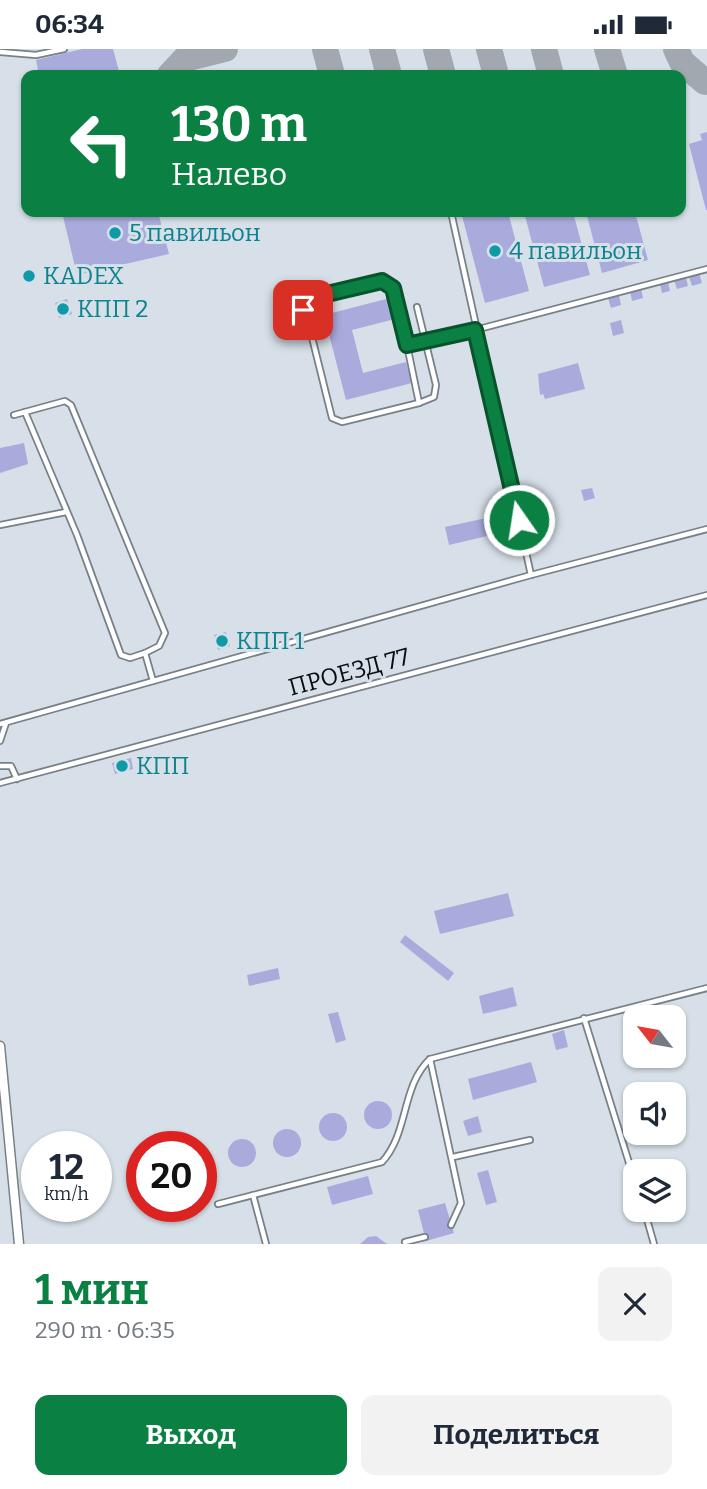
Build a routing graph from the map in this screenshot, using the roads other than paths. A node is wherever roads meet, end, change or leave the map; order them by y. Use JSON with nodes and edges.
{"nodes":[{"id":1,"x":64,"y":49,"type":"edge"},
{"id":2,"x":0,"y":53,"type":"edge"},
{"id":3,"x":452,"y":217,"type":"edge"},
{"id":4,"x":707,"y":269,"type":"edge"},
{"id":5,"x":417,"y":307,"type":"dead end"},
{"id":6,"x":475,"y":330,"type":"junction"},
{"id":7,"x":425,"y":341,"type":"junction"},
{"id":8,"x":407,"y":345,"type":"junction"},
{"id":9,"x":419,"y":403,"type":"junction"},
{"id":10,"x":25,"y":412,"type":"junction"},
{"id":11,"x":14,"y":415,"type":"dead end"},
{"id":12,"x":66,"y":512,"type":"junction"},
{"id":13,"x":0,"y":525,"type":"edge"},
{"id":14,"x":707,"y":530,"type":"edge"},
{"id":15,"x":531,"y":575,"type":"junction"},
{"id":16,"x":707,"y":595,"type":"edge"},
{"id":17,"x":145,"y":653,"type":"junction"},
{"id":18,"x":153,"y":681,"type":"junction"},
{"id":19,"x":3,"y":723,"type":"edge"},
{"id":20,"x":0,"y":741,"type":"edge"},
{"id":21,"x":0,"y":766,"type":"edge"},
{"id":22,"x":17,"y":779,"type":"junction"},
{"id":23,"x":0,"y":783,"type":"edge"},
{"id":24,"x":707,"y":988,"type":"edge"},
{"id":25,"x":584,"y":1018,"type":"junction"},
{"id":26,"x":0,"y":1046,"type":"edge"},
{"id":27,"x":430,"y":1059,"type":"junction"},
{"id":28,"x":530,"y":1140,"type":"dead end"},
{"id":29,"x":453,"y":1157,"type":"junction"},
{"id":30,"x":628,"y":1159,"type":"edge"},
{"id":31,"x":253,"y":1195,"type":"junction"},
{"id":32,"x":218,"y":1204,"type":"dead end"},
{"id":33,"x":648,"y":1222,"type":"edge"},
{"id":34,"x":452,"y":1225,"type":"dead end"},
{"id":35,"x":425,"y":1237,"type":"dead end"},
{"id":36,"x":405,"y":1243,"type":"edge"},
{"id":37,"x":19,"y":1244,"type":"edge"},
{"id":38,"x":266,"y":1244,"type":"edge"},
{"id":39,"x":654,"y":1244,"type":"edge"}],
"edges":[{"from":1,"to":2,"type":"lane"},
{"from":3,"to":6,"type":"lane"},
{"from":4,"to":6,"type":"lane"},
{"from":5,"to":7,"type":"lane"},
{"from":6,"to":7,"type":"lane"},
{"from":6,"to":15,"type":"lane"},
{"from":7,"to":8,"type":"lane"},
{"from":7,"to":9,"type":"lane"},
{"from":8,"to":9,"type":"lane"},
{"from":8,"to":9,"type":"lane"},
{"from":10,"to":11,"type":"lane"},
{"from":10,"to":12,"type":"lane"},
{"from":10,"to":17,"type":"lane"},
{"from":12,"to":13,"type":"lane"},
{"from":12,"to":17,"type":"lane"},
{"from":14,"to":15,"type":"lane"},
{"from":15,"to":18,"type":"lane"},
{"from":16,"to":22,"type":"lane","name":"ПРОЕЗД 77"},
{"from":17,"to":18,"type":"lane"},
{"from":18,"to":19,"type":"lane"},
{"from":19,"to":20,"type":"lane"},
{"from":21,"to":22,"type":"lane"},
{"from":22,"to":23,"type":"lane","name":"ПРОЕЗД 77"},
{"from":24,"to":25,"type":"lane"},
{"from":25,"to":27,"type":"lane"},
{"from":25,"to":30,"type":"lane"},
{"from":26,"to":37,"type":"street"},
{"from":27,"to":29,"type":"lane"},
{"from":27,"to":31,"type":"lane"},
{"from":28,"to":29,"type":"lane"},
{"from":29,"to":34,"type":"lane"},
{"from":31,"to":32,"type":"lane"},
{"from":31,"to":38,"type":"lane"},
{"from":33,"to":39,"type":"lane"},
{"from":35,"to":36,"type":"lane"}]}
